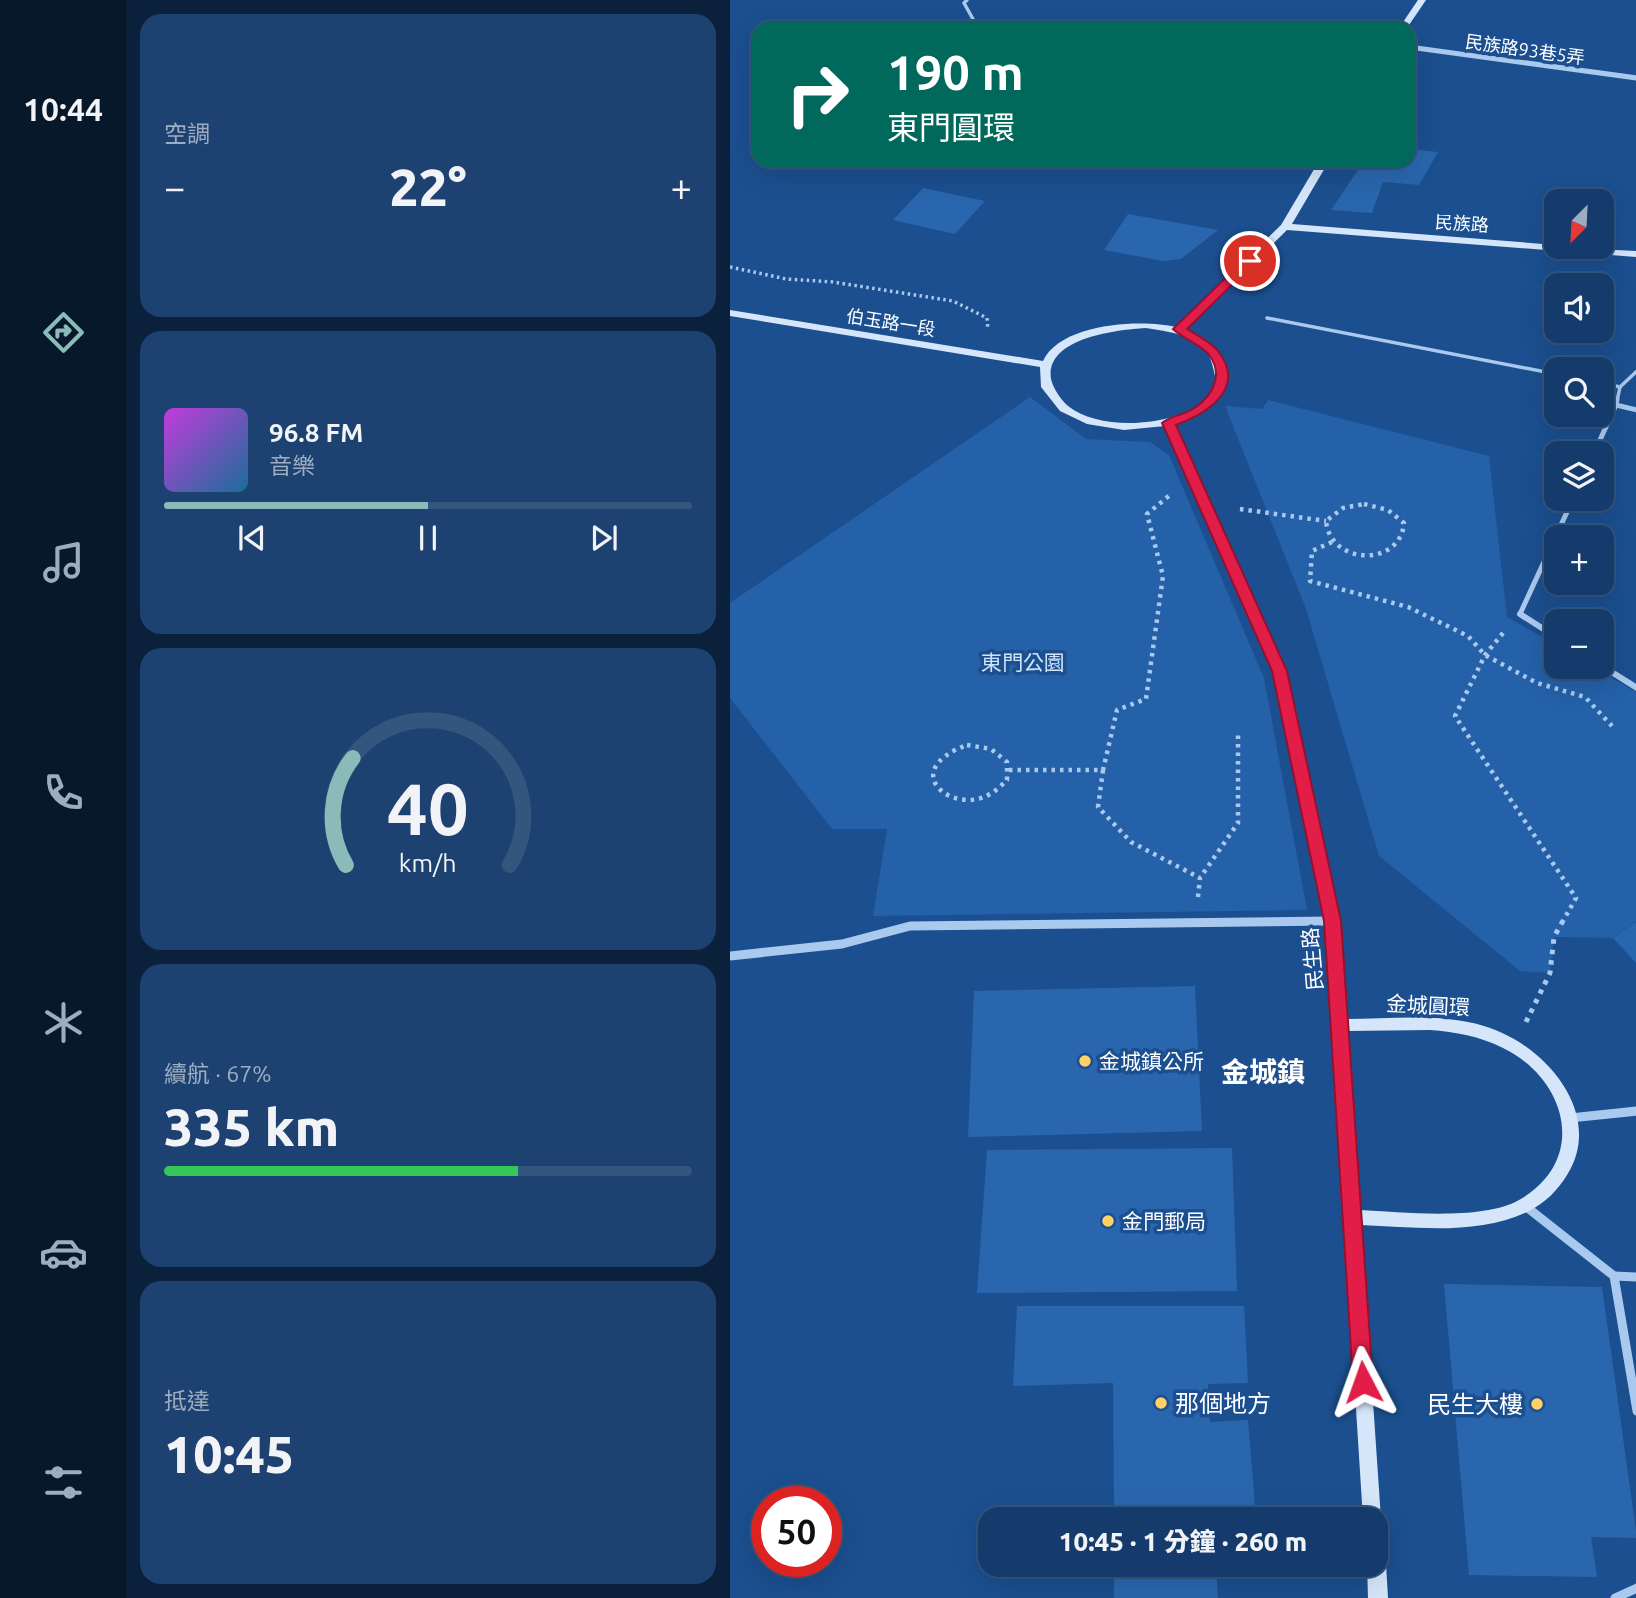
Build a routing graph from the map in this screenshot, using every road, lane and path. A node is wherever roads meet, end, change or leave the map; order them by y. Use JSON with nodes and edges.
{"nodes":[{"id":1,"x":967,"y":0,"type":"edge"},
{"id":2,"x":1422,"y":0,"type":"edge"},
{"id":3,"x":974,"y":21,"type":"edge"},
{"id":4,"x":1408,"y":21,"type":"edge"},
{"id":5,"x":1416,"y":48,"type":"edge"},
{"id":6,"x":1636,"y":78,"type":"edge"},
{"id":7,"x":1320,"y":168,"type":"edge"},
{"id":8,"x":1285,"y":227,"type":"junction"},
{"id":9,"x":1636,"y":254,"type":"edge"},
{"id":10,"x":730,"y":267,"type":"edge"},
{"id":11,"x":730,"y":313,"type":"edge"},
{"id":12,"x":1267,"y":318,"type":"dead end"},
{"id":13,"x":1180,"y":329,"type":"junction"},
{"id":14,"x":989,"y":355,"type":"junction"},
{"id":15,"x":1047,"y":365,"type":"junction"},
{"id":16,"x":1636,"y":371,"type":"edge"},
{"id":17,"x":1544,"y":372,"type":"edge"},
{"id":18,"x":1614,"y":386,"type":"edge"},
{"id":19,"x":1620,"y":387,"type":"junction"},
{"id":20,"x":1616,"y":404,"type":"junction"},
{"id":21,"x":1636,"y":410,"type":"edge"},
{"id":22,"x":1169,"y":423,"type":"junction"},
{"id":23,"x":1599,"y":441,"type":"edge"},
{"id":24,"x":1170,"y":494,"type":"dead end"},
{"id":25,"x":1567,"y":511,"type":"edge"},
{"id":26,"x":1267,"y":513,"type":"dead end"},
{"id":27,"x":1326,"y":521,"type":"junction"},
{"id":28,"x":1332,"y":542,"type":"junction"},
{"id":29,"x":1520,"y":614,"type":"junction"},
{"id":30,"x":1544,"y":629,"type":"edge"},
{"id":31,"x":1485,"y":656,"type":"junction"},
{"id":32,"x":1614,"y":674,"type":"edge"},
{"id":33,"x":1636,"y":688,"type":"edge"},
{"id":34,"x":1612,"y":726,"type":"dead end"},
{"id":35,"x":1238,"y":734,"type":"dead end"},
{"id":36,"x":1009,"y":770,"type":"junction"},
{"id":37,"x":1103,"y":770,"type":"junction"},
{"id":38,"x":1200,"y":878,"type":"junction"},
{"id":39,"x":1197,"y":901,"type":"dead end"},
{"id":40,"x":1333,"y":921,"type":"junction"},
{"id":41,"x":730,"y":956,"type":"edge"},
{"id":42,"x":1340,"y":1025,"type":"junction"},
{"id":43,"x":1515,"y":1045,"type":"junction"},
{"id":44,"x":1636,"y":1111,"type":"edge"},
{"id":45,"x":1570,"y":1118,"type":"junction"},
{"id":46,"x":1524,"y":1205,"type":"junction"},
{"id":47,"x":1351,"y":1217,"type":"junction"},
{"id":48,"x":1614,"y":1276,"type":"junction"},
{"id":49,"x":1636,"y":1277,"type":"edge"},
{"id":50,"x":1636,"y":1411,"type":"edge"},
{"id":51,"x":1371,"y":1507,"type":"edge"},
{"id":52,"x":1377,"y":1577,"type":"edge"},
{"id":53,"x":1636,"y":1588,"type":"edge"},
{"id":54,"x":1378,"y":1598,"type":"edge"},
{"id":55,"x":1615,"y":1598,"type":"edge"}],
"edges":[{"from":1,"to":3,"type":"lane"},
{"from":2,"to":4,"type":"main road"},
{"from":5,"to":6,"type":"street","name":"民族路93巷5弄"},
{"from":7,"to":8,"type":"main road"},
{"from":8,"to":9,"type":"main road","name":"民族路"},
{"from":8,"to":13,"type":"main road"},
{"from":10,"to":14,"type":"path"},
{"from":11,"to":14,"type":"main road","name":"伯玉路一段"},
{"from":12,"to":17,"type":"lane"},
{"from":13,"to":15,"type":"main road"},
{"from":13,"to":22,"type":"main road"},
{"from":14,"to":15,"type":"main road","name":"伯玉路一段"},
{"from":15,"to":22,"type":"main road"},
{"from":16,"to":19,"type":"lane"},
{"from":18,"to":19,"type":"lane"},
{"from":19,"to":20,"type":"lane"},
{"from":20,"to":21,"type":"lane"},
{"from":20,"to":23,"type":"lane"},
{"from":22,"to":40,"type":"main road","name":"民生路"},
{"from":24,"to":37,"type":"path"},
{"from":25,"to":29,"type":"lane"},
{"from":26,"to":27,"type":"path"},
{"from":27,"to":28,"type":"path"},
{"from":27,"to":28,"type":"path"},
{"from":28,"to":31,"type":"path"},
{"from":29,"to":30,"type":"street"},
{"from":29,"to":31,"type":"path"},
{"from":31,"to":34,"type":"path"},
{"from":31,"to":43,"type":"path"},
{"from":32,"to":33,"type":"street"},
{"from":35,"to":38,"type":"path"},
{"from":36,"to":36,"type":"path"},
{"from":36,"to":37,"type":"path"},
{"from":37,"to":38,"type":"path"},
{"from":38,"to":39,"type":"path"},
{"from":40,"to":41,"type":"street"},
{"from":40,"to":42,"type":"main road","name":"民生路"},
{"from":42,"to":43,"type":"main road","name":"金城圓環"},
{"from":42,"to":47,"type":"main road","name":"民生路"},
{"from":43,"to":45,"type":"main road","name":"金城圓環"},
{"from":44,"to":45,"type":"street"},
{"from":45,"to":46,"type":"main road","name":"金城圓環"},
{"from":46,"to":47,"type":"main road","name":"金城圓環"},
{"from":46,"to":48,"type":"street"},
{"from":47,"to":51,"type":"main road","name":"民生路"},
{"from":48,"to":49,"type":"street"},
{"from":48,"to":50,"type":"street"},
{"from":52,"to":54,"type":"main road"},
{"from":53,"to":55,"type":"street"}]}
